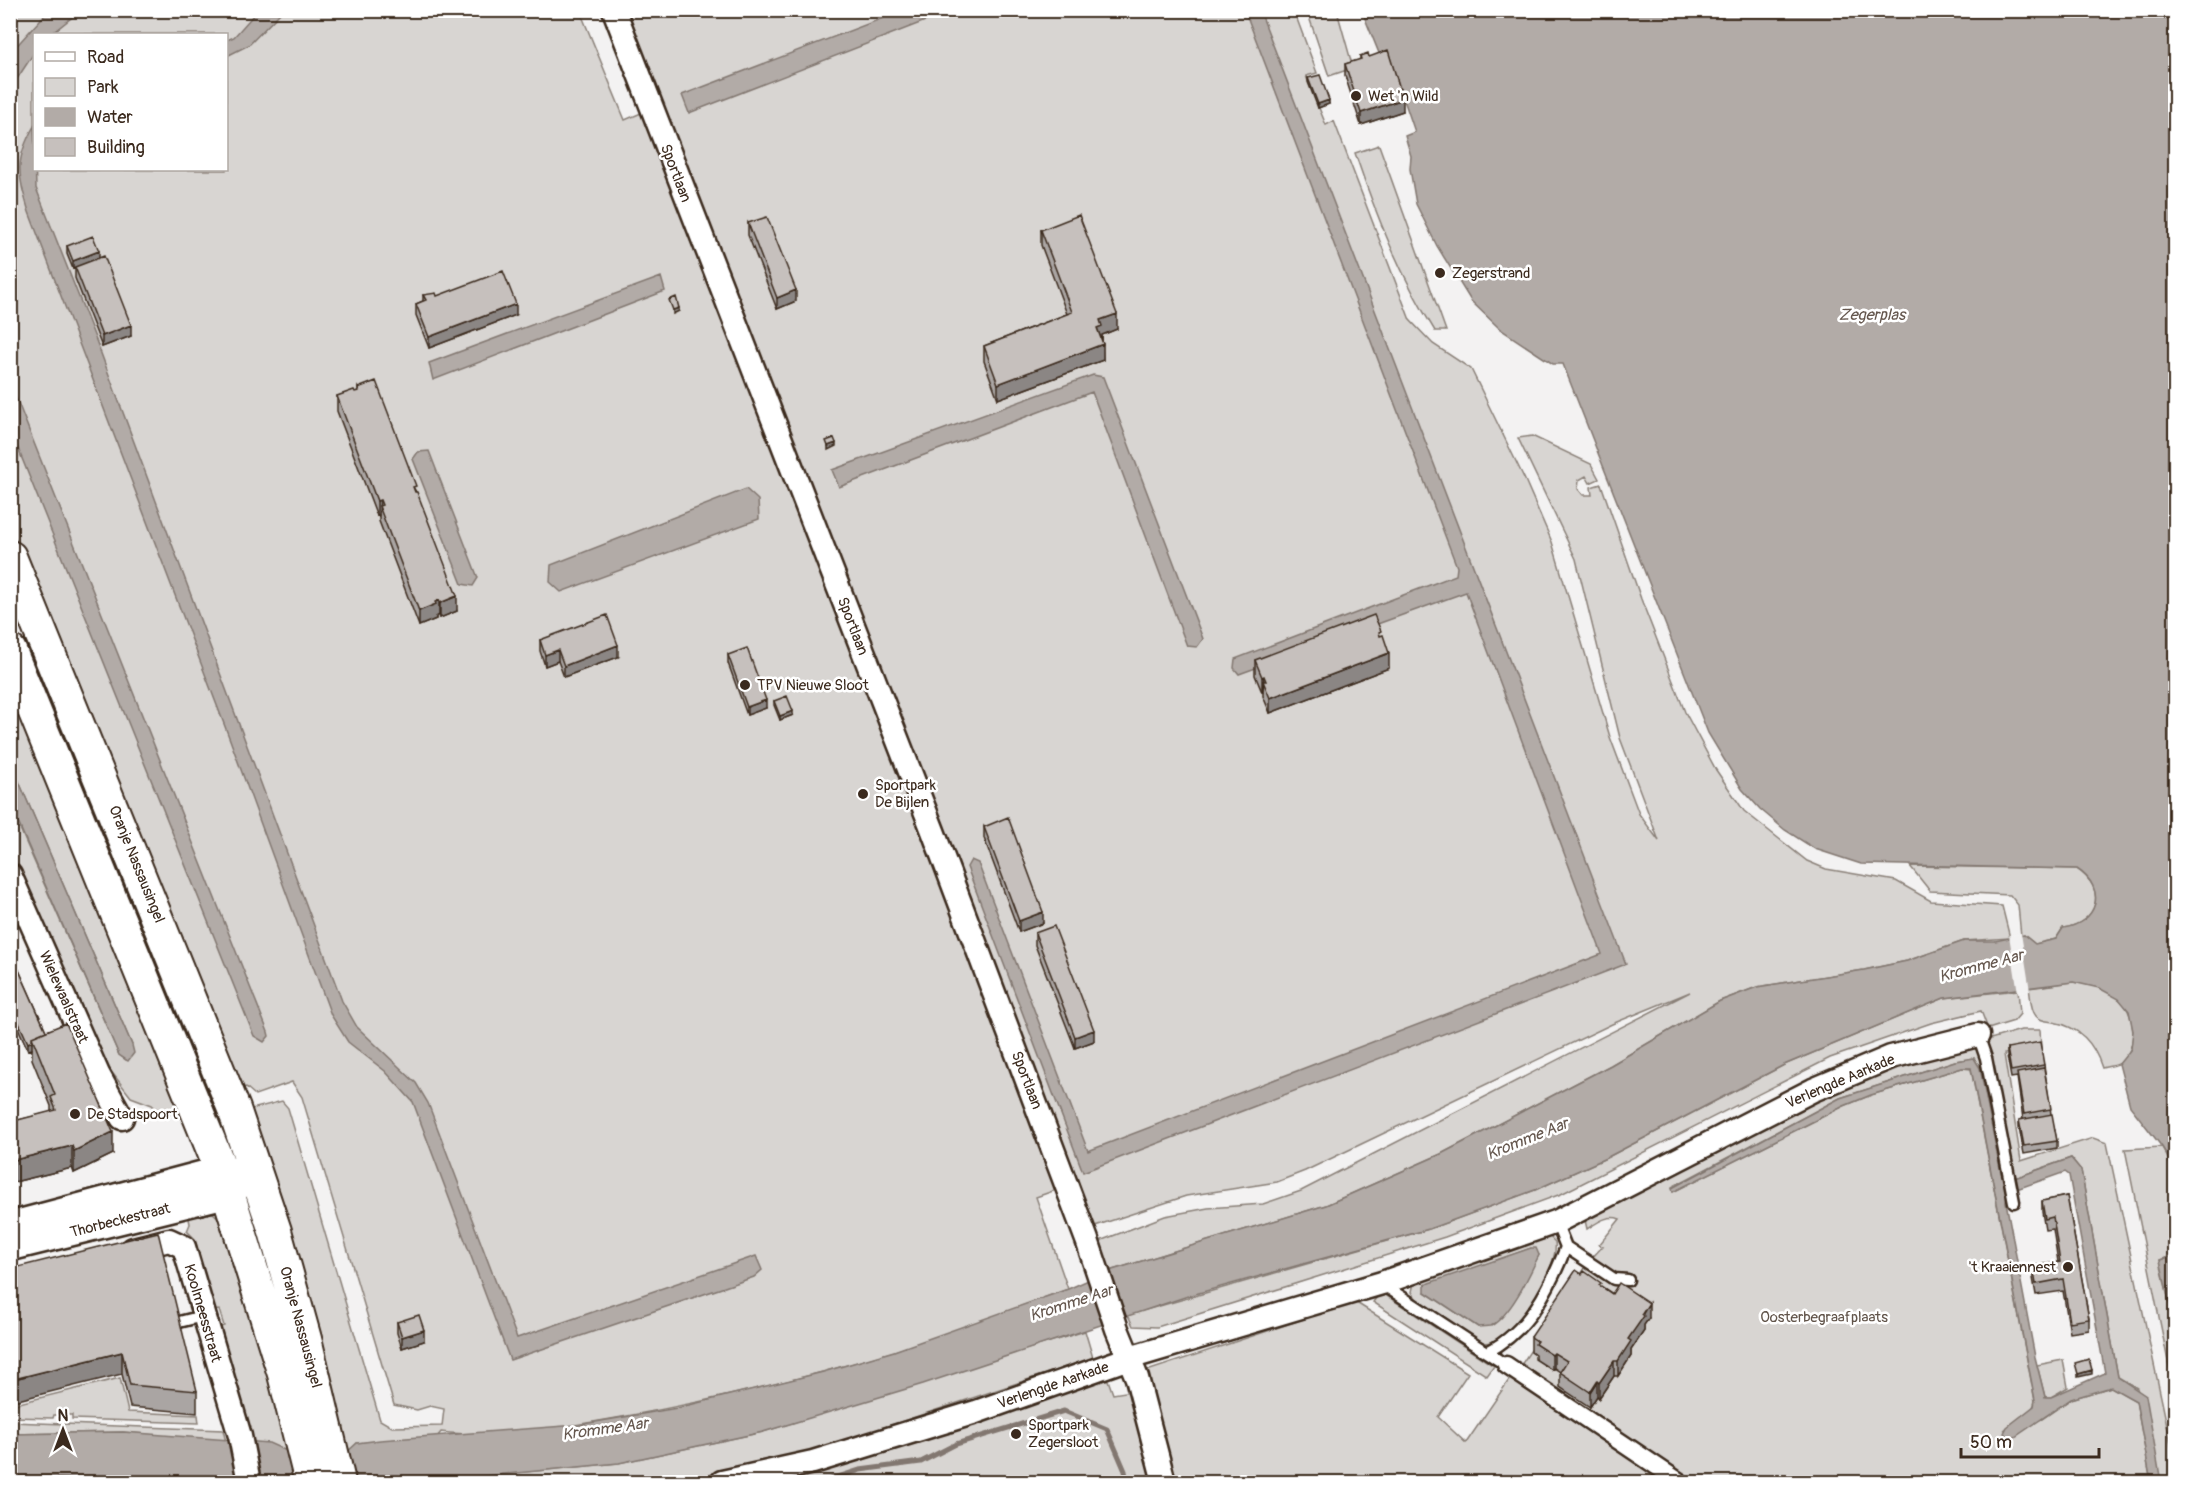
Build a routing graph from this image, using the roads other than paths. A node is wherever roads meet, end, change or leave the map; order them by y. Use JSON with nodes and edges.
{"nodes":[{"id":1,"x":614,"y":10,"type":"edge"},
{"id":2,"x":10,"y":557,"type":"edge"},
{"id":3,"x":10,"y":651,"type":"edge"},
{"id":4,"x":12,"y":882,"type":"edge"},
{"id":5,"x":1978,"y":1035,"type":"joint"},
{"id":6,"x":122,"y":1118,"type":"dead end"},
{"id":7,"x":256,"y":1173,"type":"junction"},
{"id":8,"x":225,"y":1181,"type":"junction"},
{"id":9,"x":2014,"y":1202,"type":"dead end"},
{"id":10,"x":1556,"y":1222,"type":"junction"},
{"id":11,"x":10,"y":1226,"type":"edge"},
{"id":12,"x":10,"y":1247,"type":"edge"},
{"id":13,"x":1566,"y":1247,"type":"junction"},
{"id":14,"x":112,"y":1254,"type":"edge"},
{"id":15,"x":1628,"y":1280,"type":"dead end"},
{"id":16,"x":1382,"y":1283,"type":"junction"},
{"id":17,"x":203,"y":1316,"type":"junction"},
{"id":18,"x":175,"y":1323,"type":"edge"},
{"id":19,"x":1486,"y":1352,"type":"junction"},
{"id":20,"x":1129,"y":1358,"type":"junction"},
{"id":21,"x":1506,"y":1365,"type":"joint"},
{"id":22,"x":249,"y":1482,"type":"edge"},
{"id":23,"x":310,"y":1482,"type":"edge"},
{"id":24,"x":339,"y":1482,"type":"edge"},
{"id":25,"x":722,"y":1482,"type":"edge"},
{"id":26,"x":1164,"y":1482,"type":"edge"},
{"id":27,"x":1680,"y":1482,"type":"edge"}],
"edges":[{"from":1,"to":20,"type":"street","name":"Sportlaan"},
{"from":2,"to":7,"type":"main road","name":"Oranje Nassausingel"},
{"from":3,"to":8,"type":"main road","name":"Oranje Nassausingel"},
{"from":4,"to":6,"type":"street","name":"Wielewaalstraat"},
{"from":5,"to":9,"type":"lane","name":"Verlengde Aarkade"},
{"from":5,"to":10,"type":"street","name":"Verlengde Aarkade"},
{"from":7,"to":8,"type":"street"},
{"from":7,"to":24,"type":"main road","name":"Oranje Nassausingel"},
{"from":8,"to":11,"type":"street","name":"Thorbeckestraat"},
{"from":8,"to":12,"type":"street","name":"Thorbeckestraat"},
{"from":8,"to":23,"type":"main road","name":"Oranje Nassausingel"},
{"from":10,"to":13,"type":"lane"},
{"from":10,"to":16,"type":"street","name":"Verlengde Aarkade"},
{"from":13,"to":15,"type":"lane"},
{"from":13,"to":19,"type":"lane"},
{"from":14,"to":17,"type":"street","name":"Koolmeesstraat"},
{"from":16,"to":19,"type":"lane"},
{"from":16,"to":20,"type":"street","name":"Verlengde Aarkade"},
{"from":17,"to":18,"type":"lane"},
{"from":17,"to":22,"type":"street","name":"Koolmeesstraat"},
{"from":19,"to":21,"type":"lane"},
{"from":20,"to":25,"type":"street","name":"Verlengde Aarkade"},
{"from":20,"to":26,"type":"street","name":"Sportlaan"},
{"from":21,"to":27,"type":"street"}]}
